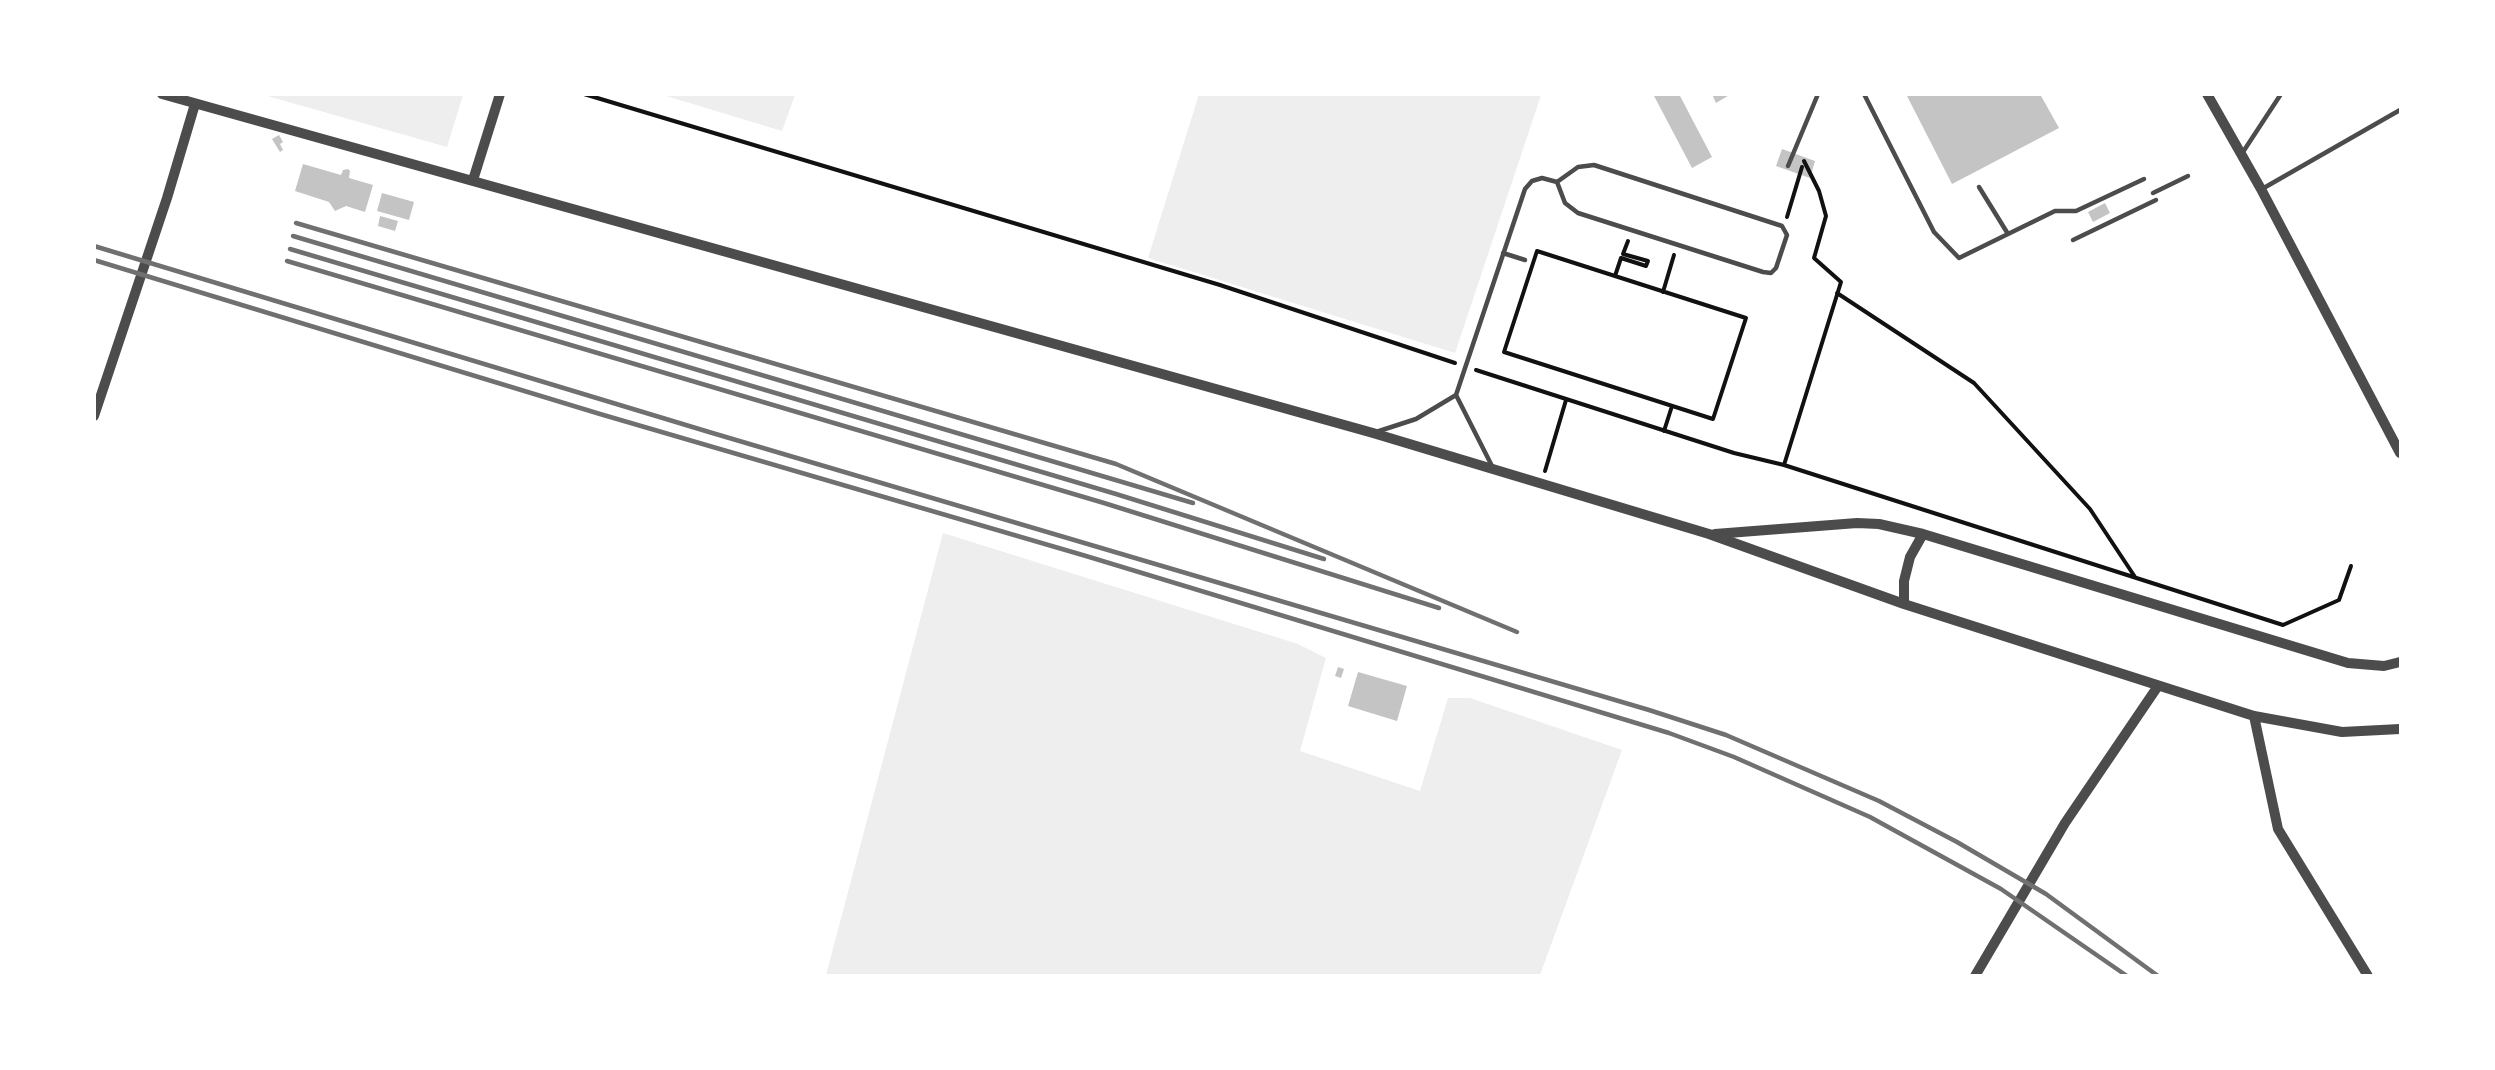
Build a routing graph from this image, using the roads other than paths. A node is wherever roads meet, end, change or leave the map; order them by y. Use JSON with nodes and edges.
{"nodes":[{"id":1,"x":162,"y":94,"type":"edge"},
{"id":2,"x":500,"y":94,"type":"edge"},
{"id":3,"x":1818,"y":94,"type":"edge"},
{"id":4,"x":1864,"y":94,"type":"edge"},
{"id":5,"x":2207,"y":94,"type":"edge"},
{"id":6,"x":2281,"y":94,"type":"edge"},
{"id":7,"x":196,"y":99,"type":"edge"},
{"id":8,"x":2400,"y":110,"type":"edge"},
{"id":9,"x":2241,"y":155,"type":"junction"},
{"id":10,"x":1788,"y":166,"type":"dead end"},
{"id":11,"x":2188,"y":176,"type":"dead end"},
{"id":12,"x":2144,"y":179,"type":"dead end"},
{"id":13,"x":473,"y":180,"type":"junction"},
{"id":14,"x":1557,"y":182,"type":"junction"},
{"id":15,"x":1979,"y":187,"type":"dead end"},
{"id":16,"x":2261,"y":189,"type":"junction"},
{"id":17,"x":2153,"y":194,"type":"dead end"},
{"id":18,"x":2156,"y":200,"type":"dead end"},
{"id":19,"x":2008,"y":234,"type":"junction"},
{"id":20,"x":2073,"y":240,"type":"dead end"},
{"id":21,"x":1503,"y":253,"type":"junction"},
{"id":22,"x":1525,"y":260,"type":"dead end"},
{"id":23,"x":1456,"y":395,"type":"junction"},
{"id":24,"x":94,"y":416,"type":"edge"},
{"id":25,"x":1373,"y":433,"type":"junction"},
{"id":26,"x":2400,"y":453,"type":"edge"},
{"id":27,"x":1493,"y":469,"type":"junction"},
{"id":28,"x":1709,"y":534,"type":"junction"},
{"id":29,"x":1923,"y":534,"type":"junction"},
{"id":30,"x":1904,"y":604,"type":"junction"},
{"id":31,"x":2400,"y":662,"type":"edge"},
{"id":32,"x":2158,"y":686,"type":"junction"},
{"id":33,"x":2254,"y":716,"type":"junction"},
{"id":34,"x":2400,"y":729,"type":"edge"},
{"id":35,"x":1975,"y":975,"type":"edge"},
{"id":36,"x":2368,"y":975,"type":"edge"}],
"edges":[{"from":1,"to":7,"type":"street"},
{"from":2,"to":13,"type":"street"},
{"from":3,"to":10,"type":"lane"},
{"from":4,"to":19,"type":"lane"},
{"from":5,"to":9,"type":"street"},
{"from":6,"to":9,"type":"lane"},
{"from":7,"to":13,"type":"street"},
{"from":7,"to":24,"type":"street"},
{"from":8,"to":16,"type":"lane"},
{"from":9,"to":16,"type":"street"},
{"from":11,"to":17,"type":"lane"},
{"from":12,"to":19,"type":"lane"},
{"from":13,"to":25,"type":"street"},
{"from":14,"to":14,"type":"lane"},
{"from":14,"to":21,"type":"lane"},
{"from":15,"to":19,"type":"lane"},
{"from":16,"to":26,"type":"street"},
{"from":18,"to":20,"type":"lane"},
{"from":21,"to":22,"type":"lane"},
{"from":21,"to":23,"type":"lane"},
{"from":23,"to":25,"type":"lane"},
{"from":23,"to":27,"type":"lane"},
{"from":25,"to":27,"type":"street"},
{"from":27,"to":28,"type":"street"},
{"from":28,"to":29,"type":"street"},
{"from":28,"to":30,"type":"street"},
{"from":29,"to":30,"type":"street"},
{"from":29,"to":31,"type":"street"},
{"from":30,"to":32,"type":"street"},
{"from":32,"to":33,"type":"street"},
{"from":32,"to":35,"type":"street"},
{"from":33,"to":34,"type":"street"},
{"from":33,"to":36,"type":"street"}]}
